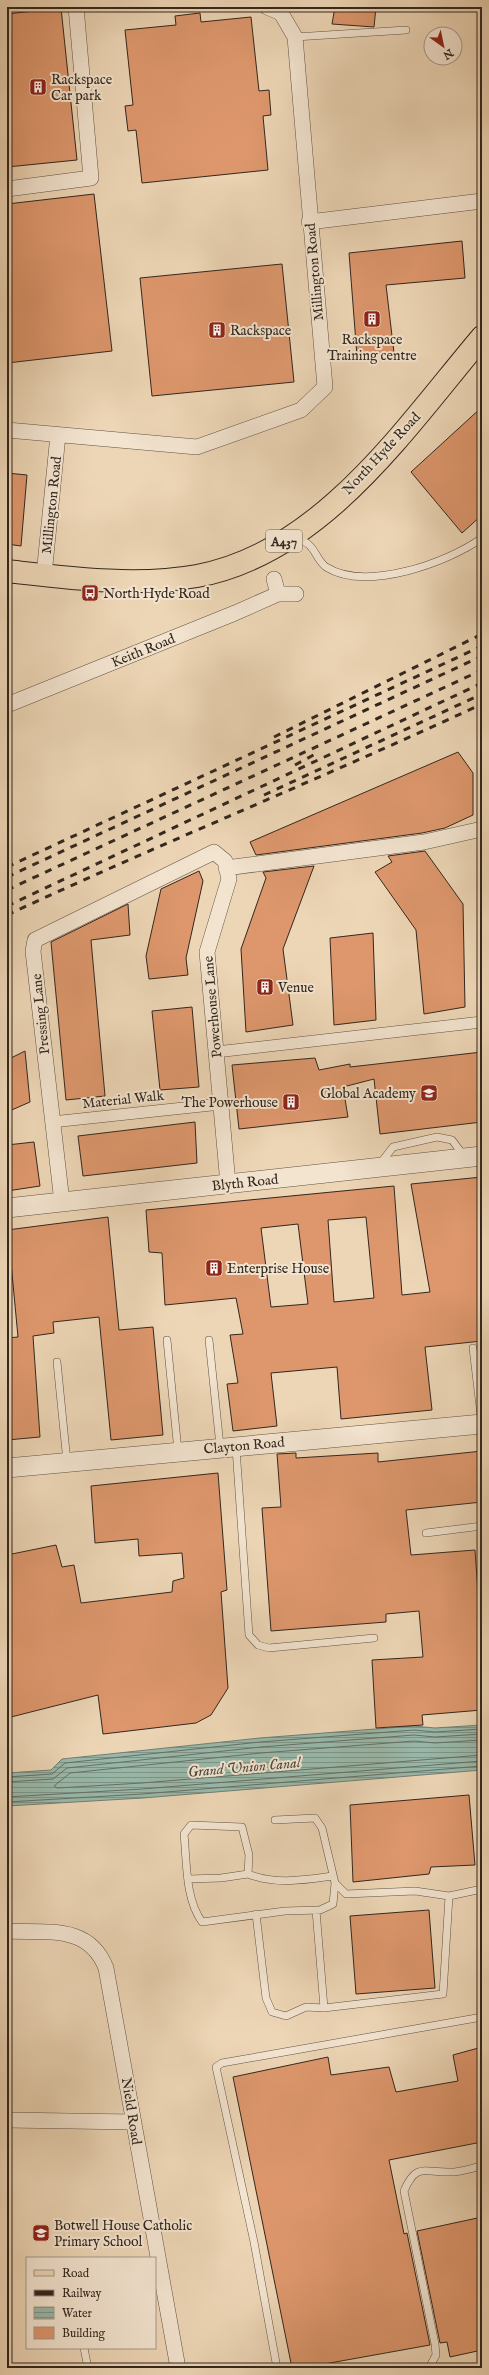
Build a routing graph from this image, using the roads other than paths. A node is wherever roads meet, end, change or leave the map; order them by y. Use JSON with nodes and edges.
{"nodes":[{"id":1,"x":76,"y":7,"type":"edge"},
{"id":2,"x":267,"y":7,"type":"edge"},
{"id":3,"x":406,"y":30,"type":"dead end"},
{"id":4,"x":295,"y":37,"type":"junction"},
{"id":5,"x":7,"y":189,"type":"edge"},
{"id":6,"x":482,"y":201,"type":"edge"},
{"id":7,"x":309,"y":222,"type":"junction"},
{"id":8,"x":482,"y":337,"type":"edge"},
{"id":9,"x":7,"y":430,"type":"edge"},
{"id":10,"x":58,"y":435,"type":"junction"},
{"id":11,"x":295,"y":535,"type":"junction"},
{"id":12,"x":482,"y":538,"type":"edge"},
{"id":13,"x":7,"y":571,"type":"edge"},
{"id":14,"x":44,"y":575,"type":"junction"},
{"id":15,"x":274,"y":579,"type":"dead end"},
{"id":16,"x":278,"y":594,"type":"junction"},
{"id":17,"x":296,"y":594,"type":"dead end"},
{"id":18,"x":7,"y":705,"type":"edge"},
{"id":19,"x":482,"y":829,"type":"edge"},
{"id":20,"x":226,"y":868,"type":"junction"},
{"id":21,"x":482,"y":1022,"type":"edge"},
{"id":22,"x":216,"y":1052,"type":"junction"},
{"id":23,"x":221,"y":1104,"type":"junction"},
{"id":24,"x":52,"y":1122,"type":"junction"},
{"id":25,"x":474,"y":1157,"type":"edge"},
{"id":26,"x":228,"y":1184,"type":"junction"},
{"id":27,"x":62,"y":1202,"type":"junction"},
{"id":28,"x":7,"y":1208,"type":"edge"},
{"id":29,"x":167,"y":1340,"type":"dead end"},
{"id":30,"x":209,"y":1340,"type":"dead end"},
{"id":31,"x":473,"y":1348,"type":"dead end"},
{"id":32,"x":57,"y":1362,"type":"dead end"},
{"id":33,"x":482,"y":1424,"type":"edge"},
{"id":34,"x":228,"y":1446,"type":"junction"},
{"id":35,"x":178,"y":1451,"type":"junction"},
{"id":36,"x":67,"y":1462,"type":"junction"},
{"id":37,"x":7,"y":1468,"type":"edge"},
{"id":38,"x":482,"y":1526,"type":"edge"},
{"id":39,"x":426,"y":1533,"type":"dead end"},
{"id":40,"x":374,"y":1638,"type":"dead end"},
{"id":41,"x":276,"y":1820,"type":"dead end"},
{"id":42,"x":248,"y":1874,"type":"junction"},
{"id":43,"x":333,"y":1876,"type":"junction"},
{"id":44,"x":188,"y":1879,"type":"junction"},
{"id":45,"x":335,"y":1884,"type":"junction"},
{"id":46,"x":482,"y":1889,"type":"edge"},
{"id":47,"x":449,"y":1896,"type":"junction"},
{"id":48,"x":316,"y":1910,"type":"junction"},
{"id":49,"x":256,"y":1914,"type":"junction"},
{"id":50,"x":7,"y":1931,"type":"edge"},
{"id":51,"x":324,"y":2008,"type":"junction"},
{"id":52,"x":482,"y":2017,"type":"edge"},
{"id":53,"x":7,"y":2120,"type":"edge"},
{"id":54,"x":133,"y":2122,"type":"junction"},
{"id":55,"x":482,"y":2166,"type":"edge"},
{"id":56,"x":84,"y":2349,"type":"edge"},
{"id":57,"x":88,"y":2368,"type":"edge"},
{"id":58,"x":178,"y":2368,"type":"edge"},
{"id":59,"x":277,"y":2368,"type":"edge"},
{"id":60,"x":429,"y":2368,"type":"edge"}],
"edges":[{"from":1,"to":5,"type":"street"},
{"from":2,"to":4,"type":"street","name":"Millington Road"},
{"from":3,"to":4,"type":"lane"},
{"from":4,"to":7,"type":"street","name":"Millington Road"},
{"from":6,"to":7,"type":"street"},
{"from":7,"to":10,"type":"street","name":"Millington Road"},
{"from":8,"to":11,"type":"main road","name":"North Hyde Road","number":"A437"},
{"from":9,"to":10,"type":"street","name":"Millington Road"},
{"from":10,"to":14,"type":"street","name":"Millington Road"},
{"from":11,"to":12,"type":"lane"},
{"from":11,"to":14,"type":"main road","name":"North Hyde Road","number":"A437"},
{"from":13,"to":14,"type":"main road","name":"North Hyde Road","number":"A437"},
{"from":15,"to":16,"type":"street"},
{"from":16,"to":17,"type":"street","name":"Keith Road"},
{"from":16,"to":18,"type":"street","name":"Keith Road"},
{"from":19,"to":20,"type":"street"},
{"from":20,"to":22,"type":"street","name":"Powerhouse Lane"},
{"from":20,"to":24,"type":"street","name":"Pressing Lane"},
{"from":21,"to":22,"type":"street"},
{"from":22,"to":23,"type":"street","name":"Powerhouse Lane"},
{"from":23,"to":24,"type":"street","name":"Material Walk"},
{"from":23,"to":26,"type":"street","name":"Powerhouse Lane"},
{"from":24,"to":27,"type":"street","name":"Pressing Lane"},
{"from":25,"to":26,"type":"street","name":"Blyth Road"},
{"from":26,"to":27,"type":"street","name":"Blyth Road"},
{"from":27,"to":28,"type":"street","name":"Blyth Road"},
{"from":29,"to":35,"type":"lane"},
{"from":30,"to":34,"type":"lane"},
{"from":31,"to":33,"type":"lane"},
{"from":32,"to":36,"type":"lane"},
{"from":33,"to":34,"type":"street","name":"Clayton Road"},
{"from":34,"to":35,"type":"street","name":"Clayton Road"},
{"from":34,"to":40,"type":"lane"},
{"from":35,"to":36,"type":"street","name":"Clayton Road"},
{"from":36,"to":37,"type":"street","name":"Clayton Road"},
{"from":38,"to":39,"type":"lane"},
{"from":41,"to":43,"type":"lane"},
{"from":42,"to":43,"type":"lane"},
{"from":42,"to":44,"type":"lane"},
{"from":42,"to":44,"type":"lane"},
{"from":43,"to":45,"type":"lane"},
{"from":44,"to":49,"type":"lane"},
{"from":45,"to":47,"type":"lane"},
{"from":45,"to":48,"type":"lane"},
{"from":46,"to":47,"type":"lane"},
{"from":47,"to":51,"type":"lane"},
{"from":48,"to":49,"type":"lane"},
{"from":48,"to":51,"type":"lane"},
{"from":49,"to":51,"type":"lane"},
{"from":50,"to":54,"type":"street","name":"Nield Road"},
{"from":52,"to":59,"type":"lane"},
{"from":53,"to":54,"type":"street"},
{"from":54,"to":58,"type":"street","name":"Nield Road"},
{"from":55,"to":60,"type":"lane"},
{"from":56,"to":57,"type":"lane"}]}
